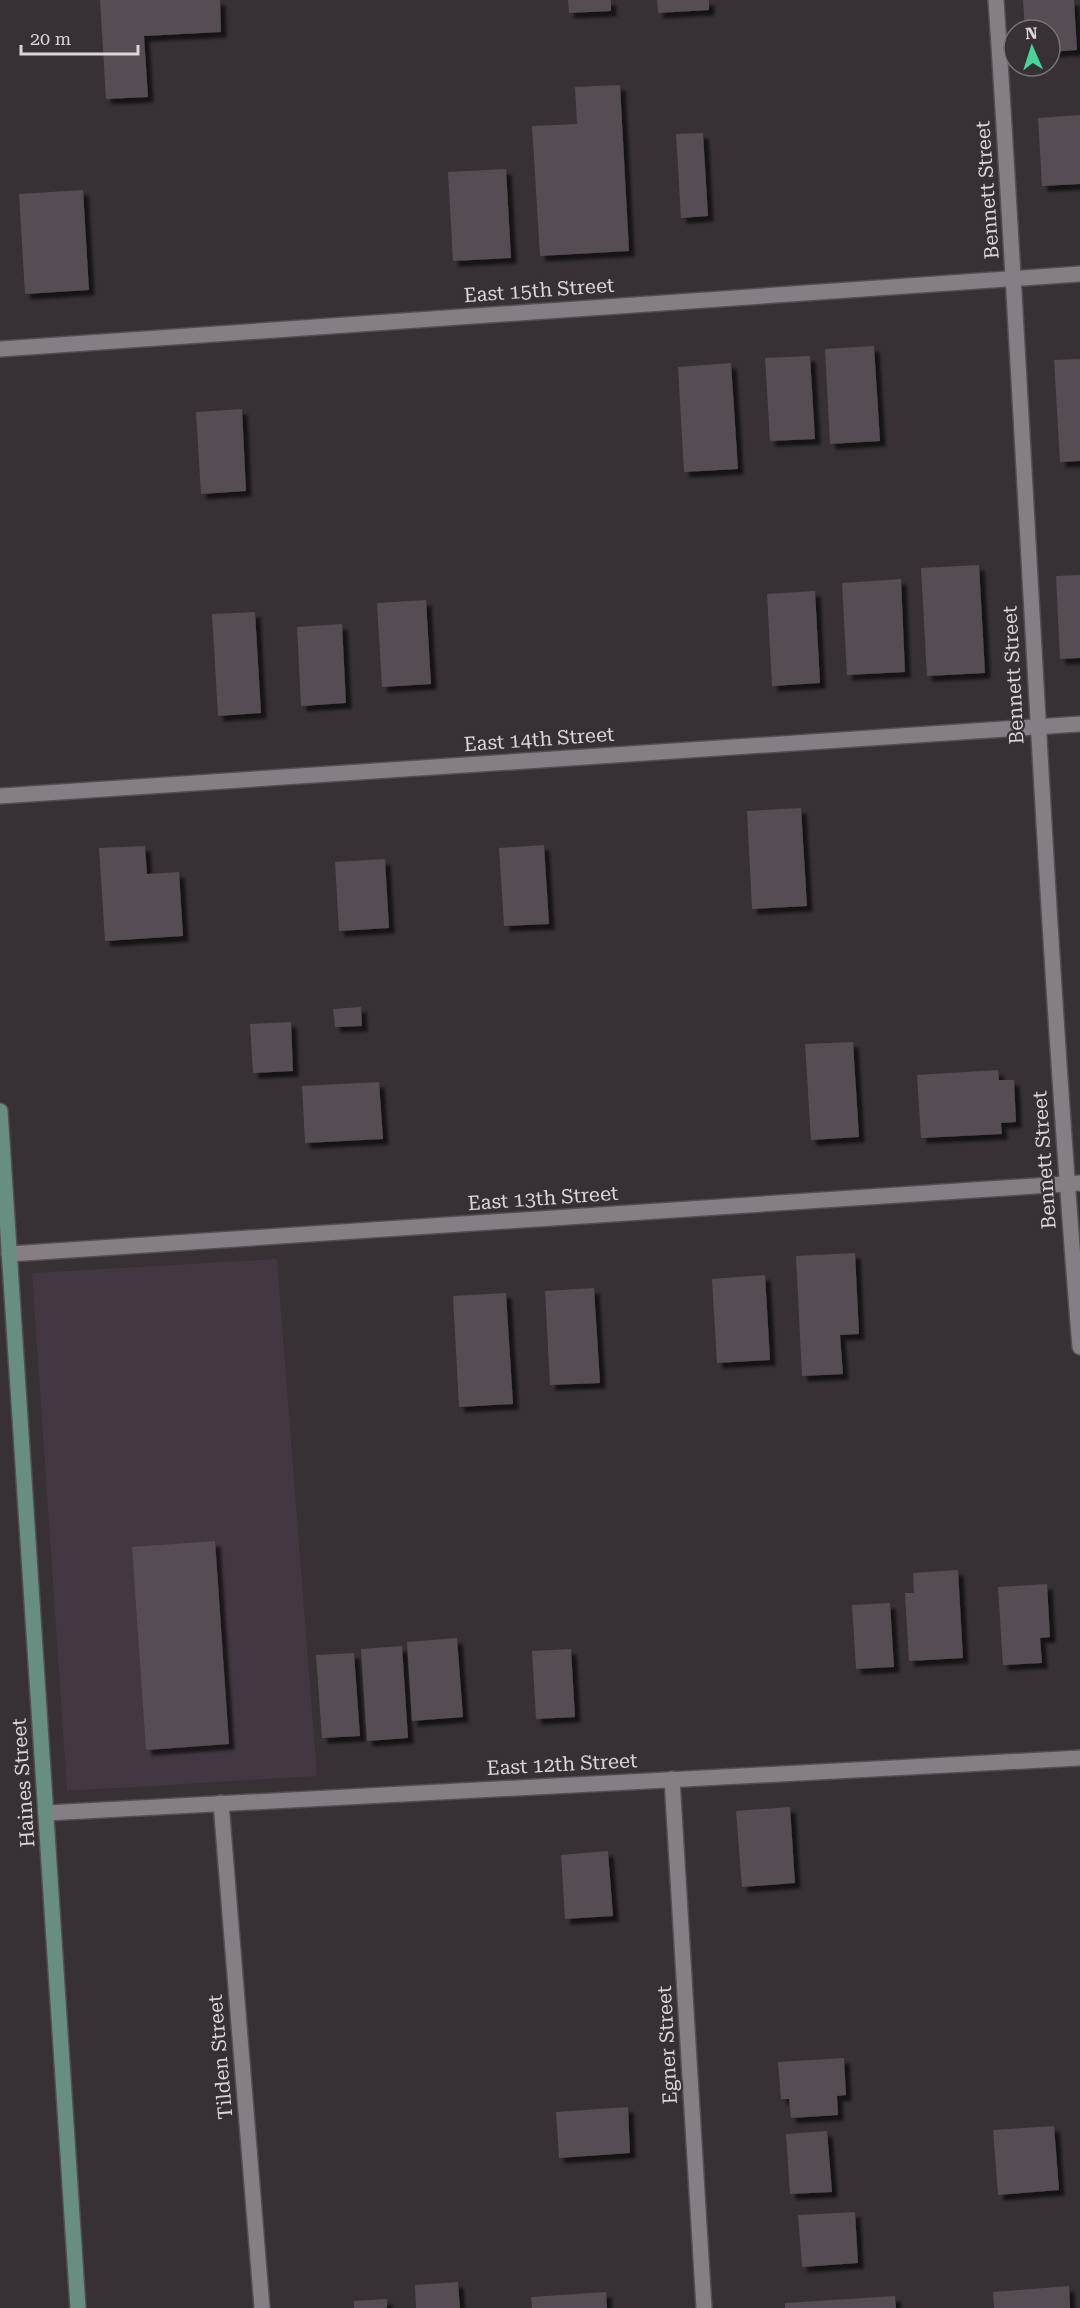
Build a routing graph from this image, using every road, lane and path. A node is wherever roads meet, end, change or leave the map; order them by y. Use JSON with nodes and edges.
{"nodes":[{"id":1,"x":996,"y":0,"type":"edge"},
{"id":2,"x":1080,"y":274,"type":"edge"},
{"id":3,"x":1014,"y":278,"type":"junction"},
{"id":4,"x":0,"y":349,"type":"edge"},
{"id":5,"x":1080,"y":724,"type":"edge"},
{"id":6,"x":1037,"y":727,"type":"junction"},
{"id":7,"x":0,"y":796,"type":"edge"},
{"id":8,"x":0,"y":1111,"type":"edge"},
{"id":9,"x":1073,"y":1184,"type":"edge"},
{"id":10,"x":9,"y":1254,"type":"junction"},
{"id":11,"x":1080,"y":1347,"type":"edge"},
{"id":12,"x":1080,"y":1758,"type":"edge"},
{"id":13,"x":672,"y":1779,"type":"junction"},
{"id":14,"x":221,"y":1803,"type":"junction"},
{"id":15,"x":46,"y":1813,"type":"junction"},
{"id":16,"x":78,"y":2308,"type":"edge"},
{"id":17,"x":262,"y":2308,"type":"edge"},
{"id":18,"x":704,"y":2308,"type":"edge"}],
"edges":[{"from":1,"to":3,"type":"street","name":"Bennett Street"},
{"from":2,"to":3,"type":"street","name":"East 15th Street"},
{"from":3,"to":4,"type":"street","name":"East 15th Street"},
{"from":3,"to":6,"type":"street","name":"Bennett Street"},
{"from":5,"to":6,"type":"street","name":"East 14th Street"},
{"from":6,"to":7,"type":"street","name":"East 14th Street"},
{"from":6,"to":9,"type":"street","name":"Bennett Street"},
{"from":8,"to":10,"type":"street","name":"Haines Street"},
{"from":9,"to":10,"type":"street","name":"East 13th Street"},
{"from":9,"to":11,"type":"street","name":"Bennett Street"},
{"from":10,"to":15,"type":"street","name":"Haines Street"},
{"from":12,"to":13,"type":"street","name":"East 12th Street"},
{"from":13,"to":14,"type":"street","name":"East 12th Street"},
{"from":13,"to":18,"type":"street","name":"Egner Street"},
{"from":14,"to":15,"type":"street","name":"East 12th Street"},
{"from":14,"to":17,"type":"street","name":"Tilden Street"},
{"from":15,"to":16,"type":"street","name":"Haines Street"}]}
